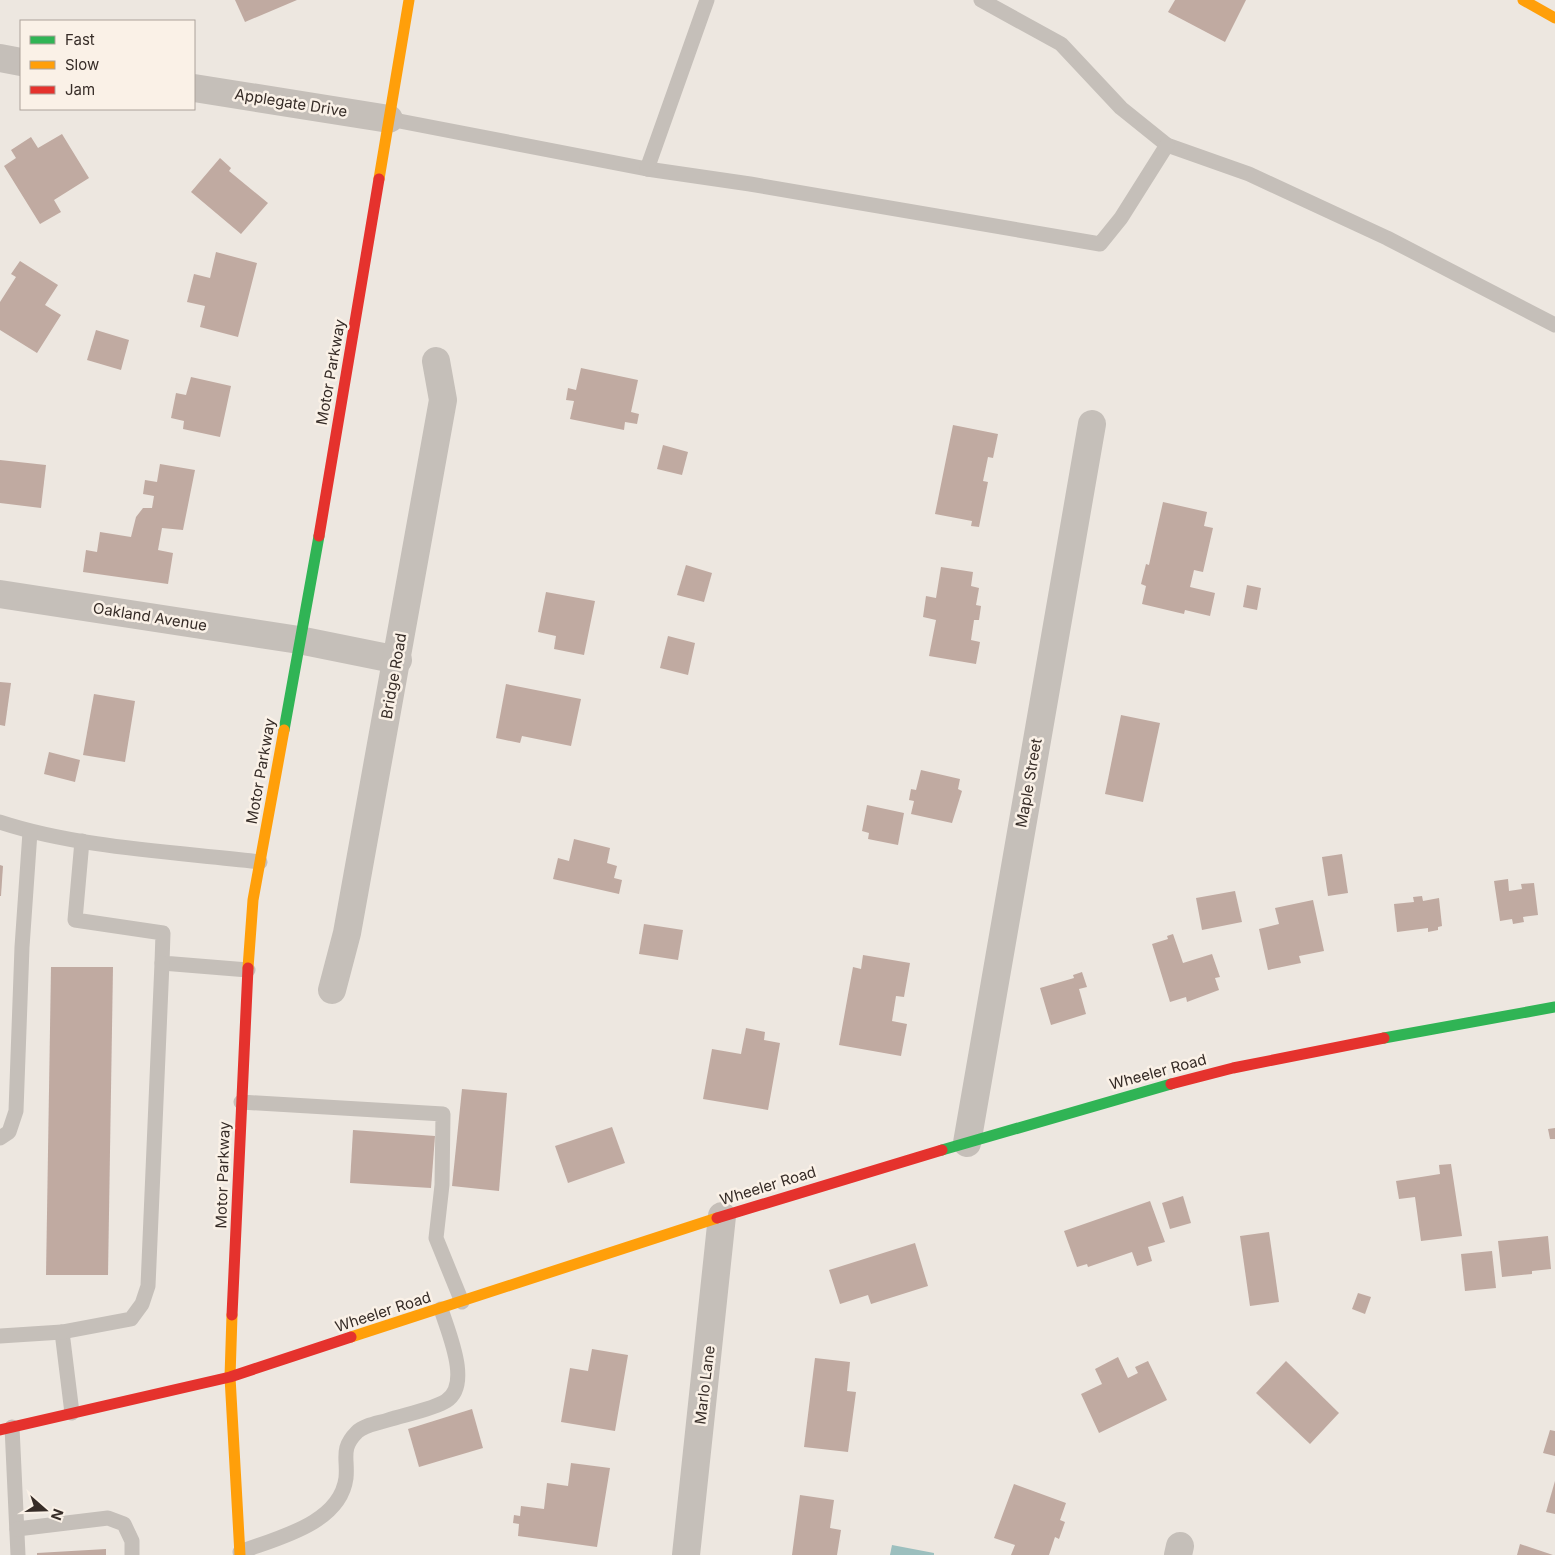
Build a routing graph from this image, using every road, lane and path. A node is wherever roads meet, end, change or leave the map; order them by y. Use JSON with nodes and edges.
{"nodes":[{"id":1,"x":409,"y":0,"type":"edge"},
{"id":2,"x":707,"y":0,"type":"edge"},
{"id":3,"x":981,"y":0,"type":"edge"},
{"id":4,"x":1523,"y":0,"type":"edge"},
{"id":5,"x":1555,"y":18,"type":"edge"},
{"id":6,"x":0,"y":58,"type":"edge"},
{"id":7,"x":20,"y":62,"type":"edge"},
{"id":8,"x":195,"y":88,"type":"edge"},
{"id":9,"x":389,"y":119,"type":"junction"},
{"id":10,"x":1167,"y":145,"type":"junction"},
{"id":11,"x":647,"y":169,"type":"junction"},
{"id":12,"x":1555,"y":325,"type":"edge"},
{"id":13,"x":436,"y":361,"type":"dead end"},
{"id":14,"x":1092,"y":424,"type":"dead end"},
{"id":15,"x":0,"y":594,"type":"edge"},
{"id":16,"x":299,"y":640,"type":"junction"},
{"id":17,"x":398,"y":660,"type":"junction"},
{"id":18,"x":0,"y":822,"type":"edge"},
{"id":19,"x":30,"y":832,"type":"junction"},
{"id":20,"x":82,"y":841,"type":"junction"},
{"id":21,"x":260,"y":862,"type":"junction"},
{"id":22,"x":162,"y":963,"type":"junction"},
{"id":23,"x":248,"y":970,"type":"junction"},
{"id":24,"x":332,"y":990,"type":"dead end"},
{"id":25,"x":1555,"y":1007,"type":"edge"},
{"id":26,"x":241,"y":1102,"type":"junction"},
{"id":27,"x":0,"y":1138,"type":"edge"},
{"id":28,"x":967,"y":1142,"type":"junction"},
{"id":29,"x":722,"y":1216,"type":"junction"},
{"id":30,"x":462,"y":1302,"type":"junction"},
{"id":31,"x":441,"y":1309,"type":"junction"},
{"id":32,"x":62,"y":1332,"type":"junction"},
{"id":33,"x":0,"y":1336,"type":"edge"},
{"id":34,"x":230,"y":1377,"type":"junction"},
{"id":35,"x":72,"y":1413,"type":"junction"},
{"id":36,"x":6,"y":1429,"type":"edge"},
{"id":37,"x":17,"y":1529,"type":"junction"},
{"id":38,"x":240,"y":1554,"type":"edge"},
{"id":39,"x":18,"y":1555,"type":"edge"},
{"id":40,"x":132,"y":1555,"type":"edge"},
{"id":41,"x":686,"y":1555,"type":"edge"}],
"edges":[{"from":1,"to":9,"type":"main road","name":"Motor Parkway"},
{"from":2,"to":11,"type":"lane"},
{"from":3,"to":10,"type":"lane"},
{"from":4,"to":5,"type":"main road"},
{"from":6,"to":7,"type":"street"},
{"from":8,"to":9,"type":"street","name":"Applegate Drive"},
{"from":9,"to":11,"type":"lane"},
{"from":9,"to":16,"type":"main road","name":"Motor Parkway"},
{"from":10,"to":11,"type":"lane"},
{"from":10,"to":12,"type":"lane"},
{"from":13,"to":17,"type":"street","name":"Bridge Road"},
{"from":14,"to":28,"type":"street","name":"Maple Street"},
{"from":15,"to":16,"type":"street","name":"Oakland Avenue"},
{"from":16,"to":17,"type":"street","name":"Oakland Avenue"},
{"from":16,"to":21,"type":"main road","name":"Motor Parkway"},
{"from":17,"to":24,"type":"street","name":"Bridge Road"},
{"from":18,"to":19,"type":"lane"},
{"from":19,"to":20,"type":"lane"},
{"from":19,"to":27,"type":"lane"},
{"from":20,"to":21,"type":"lane"},
{"from":20,"to":22,"type":"lane"},
{"from":21,"to":23,"type":"main road","name":"Motor Parkway"},
{"from":22,"to":23,"type":"lane"},
{"from":22,"to":32,"type":"lane"},
{"from":23,"to":26,"type":"main road","name":"Motor Parkway"},
{"from":25,"to":28,"type":"main road","name":"Wheeler Road"},
{"from":26,"to":30,"type":"lane"},
{"from":26,"to":34,"type":"main road","name":"Motor Parkway"},
{"from":28,"to":29,"type":"main road","name":"Wheeler Road"},
{"from":29,"to":30,"type":"main road","name":"Wheeler Road"},
{"from":29,"to":41,"type":"street","name":"Marlo Lane"},
{"from":30,"to":31,"type":"main road","name":"Wheeler Road"},
{"from":31,"to":34,"type":"main road","name":"Wheeler Road"},
{"from":31,"to":38,"type":"lane"},
{"from":32,"to":33,"type":"lane"},
{"from":32,"to":35,"type":"lane"},
{"from":34,"to":35,"type":"main road","name":"Wheeler Road"},
{"from":34,"to":38,"type":"main road","name":"Motor Parkway"},
{"from":35,"to":36,"type":"main road","name":"Wheeler Road"},
{"from":36,"to":37,"type":"lane"},
{"from":37,"to":39,"type":"lane"},
{"from":37,"to":40,"type":"lane"}]}
